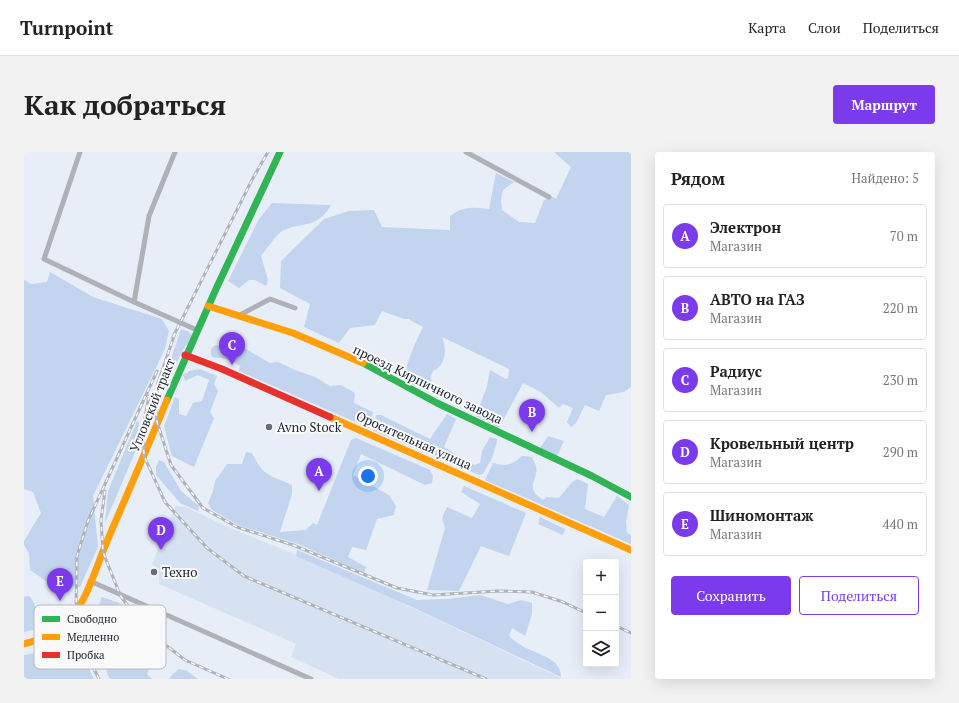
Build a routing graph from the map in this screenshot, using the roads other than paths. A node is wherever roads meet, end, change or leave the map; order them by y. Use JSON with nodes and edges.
{"nodes":[{"id":1,"x":80,"y":152,"type":"edge"},
{"id":2,"x":174,"y":152,"type":"edge"},
{"id":3,"x":280,"y":152,"type":"edge"},
{"id":4,"x":466,"y":152,"type":"edge"},
{"id":5,"x":549,"y":197,"type":"dead end"},
{"id":6,"x":134,"y":302,"type":"junction"},
{"id":7,"x":208,"y":306,"type":"junction"},
{"id":8,"x":295,"y":308,"type":"dead end"},
{"id":9,"x":238,"y":316,"type":"junction"},
{"id":10,"x":197,"y":330,"type":"junction"},
{"id":11,"x":185,"y":355,"type":"junction"},
{"id":12,"x":631,"y":497,"type":"edge"},
{"id":13,"x":631,"y":550,"type":"edge"},
{"id":14,"x":90,"y":581,"type":"junction"},
{"id":15,"x":78,"y":605,"type":"edge"},
{"id":16,"x":144,"y":605,"type":"edge"},
{"id":17,"x":166,"y":615,"type":"edge"},
{"id":18,"x":34,"y":641,"type":"edge"},
{"id":19,"x":24,"y":644,"type":"edge"},
{"id":20,"x":311,"y":679,"type":"edge"}],
"edges":[{"from":1,"to":6,"type":"street"},
{"from":2,"to":6,"type":"street"},
{"from":3,"to":7,"type":"main road","name":"Угловский тракт"},
{"from":4,"to":5,"type":"street"},
{"from":6,"to":10,"type":"street"},
{"from":7,"to":9,"type":"main road","name":"проезд Кирпичного завода"},
{"from":7,"to":10,"type":"main road","name":"Угловский тракт"},
{"from":8,"to":9,"type":"street"},
{"from":9,"to":12,"type":"main road","name":"проезд Кирпичного завода"},
{"from":10,"to":11,"type":"main road","name":"Угловский тракт"},
{"from":11,"to":13,"type":"main road","name":"Оросительная улица"},
{"from":11,"to":14,"type":"main road","name":"Угловский тракт"},
{"from":14,"to":15,"type":"main road","name":"Угловский тракт"},
{"from":14,"to":16,"type":"street"},
{"from":17,"to":20,"type":"street"},
{"from":18,"to":19,"type":"main road","name":"Угловский тракт"}]}
